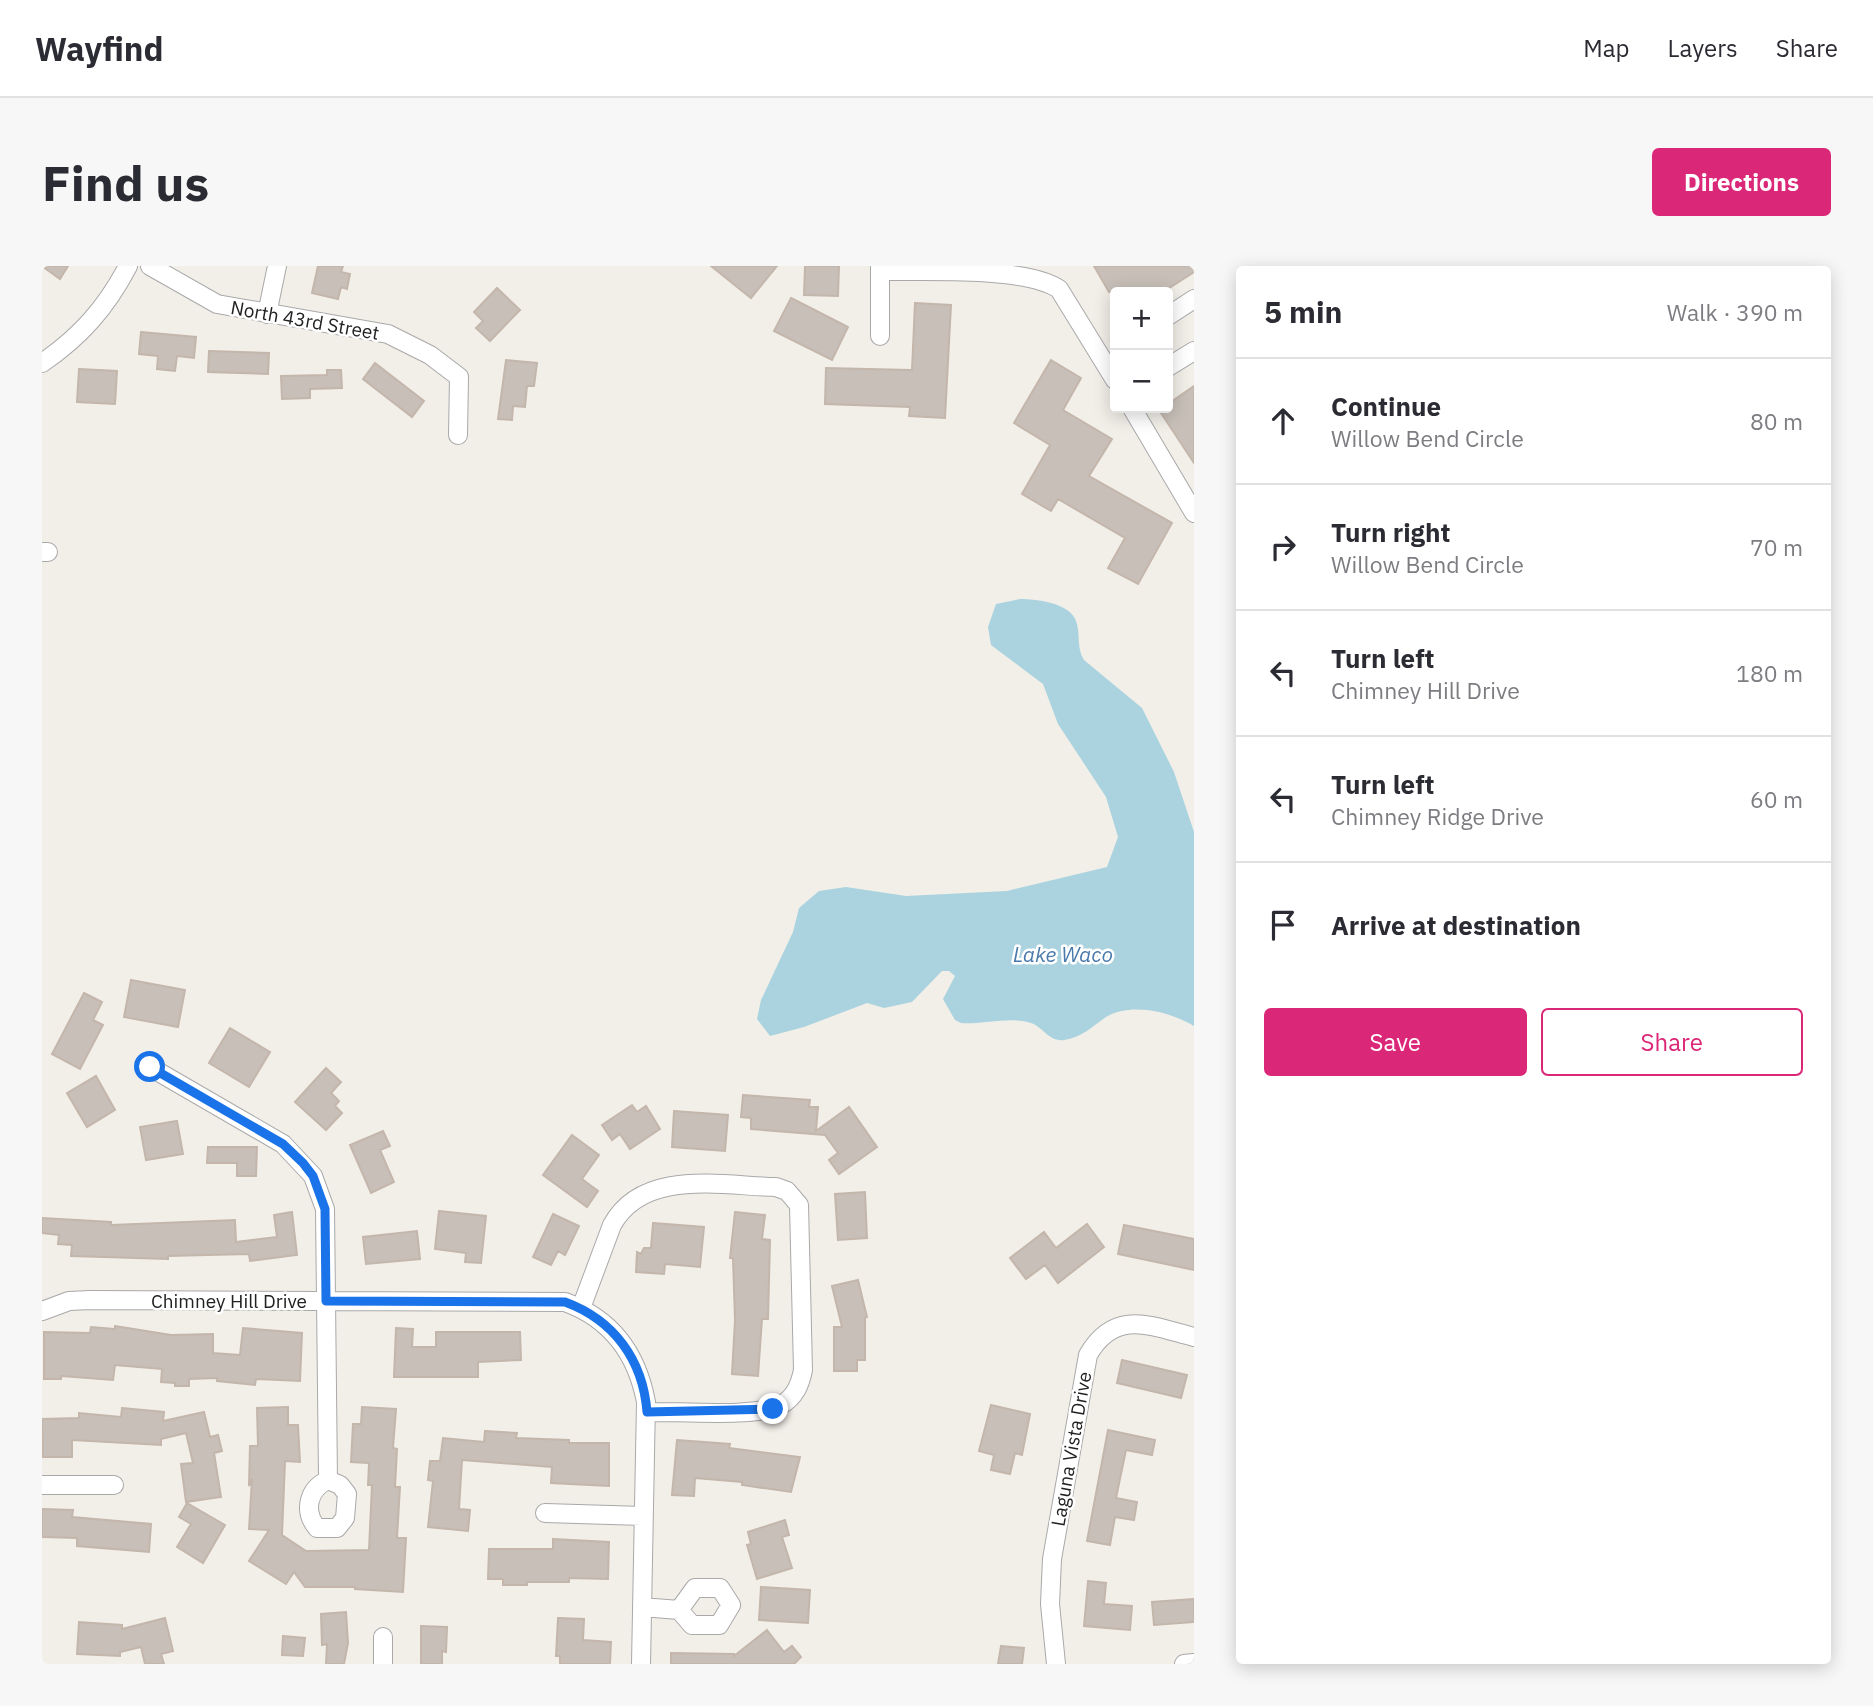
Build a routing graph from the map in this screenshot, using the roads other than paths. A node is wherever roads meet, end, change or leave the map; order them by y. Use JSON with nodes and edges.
{"nodes":[{"id":1,"x":128,"y":266,"type":"edge"},
{"id":2,"x":150,"y":266,"type":"edge"},
{"id":3,"x":277,"y":266,"type":"edge"},
{"id":4,"x":880,"y":269,"type":"edge"},
{"id":5,"x":971,"y":270,"type":"edge"},
{"id":6,"x":1194,"y":299,"type":"edge"},
{"id":7,"x":1173,"y":313,"type":"edge"},
{"id":8,"x":267,"y":314,"type":"junction"},
{"id":9,"x":880,"y":336,"type":"dead end"},
{"id":10,"x":1194,"y":351,"type":"edge"},
{"id":11,"x":42,"y":363,"type":"edge"},
{"id":12,"x":1173,"y":364,"type":"edge"},
{"id":13,"x":1110,"y":372,"type":"edge"},
{"id":14,"x":1135,"y":413,"type":"edge"},
{"id":15,"x":458,"y":435,"type":"dead end"},
{"id":16,"x":1194,"y":513,"type":"edge"},
{"id":17,"x":150,"y":1067,"type":"dead end"},
{"id":18,"x":326,"y":1301,"type":"junction"},
{"id":19,"x":581,"y":1308,"type":"junction"},
{"id":20,"x":42,"y":1311,"type":"edge"},
{"id":21,"x":1194,"y":1337,"type":"edge"},
{"id":22,"x":647,"y":1412,"type":"junction"},
{"id":23,"x":328,"y":1480,"type":"dead end"},
{"id":24,"x":42,"y":1485,"type":"edge"},
{"id":25,"x":114,"y":1486,"type":"dead end"},
{"id":26,"x":545,"y":1513,"type":"dead end"},
{"id":27,"x":643,"y":1517,"type":"junction"},
{"id":28,"x":642,"y":1607,"type":"junction"},
{"id":29,"x":679,"y":1610,"type":"dead end"},
{"id":30,"x":383,"y":1637,"type":"dead end"},
{"id":31,"x":1194,"y":1663,"type":"edge"},
{"id":32,"x":383,"y":1664,"type":"edge"},
{"id":33,"x":641,"y":1664,"type":"edge"},
{"id":34,"x":1056,"y":1664,"type":"edge"},
{"id":35,"x":1184,"y":1664,"type":"edge"}],
"edges":[{"from":1,"to":11,"type":"street"},
{"from":2,"to":8,"type":"street","name":"North 43rd Street"},
{"from":3,"to":8,"type":"street"},
{"from":4,"to":5,"type":"street"},
{"from":4,"to":9,"type":"street"},
{"from":5,"to":13,"type":"street"},
{"from":6,"to":7,"type":"street"},
{"from":8,"to":15,"type":"street","name":"North 43rd Street"},
{"from":10,"to":12,"type":"street"},
{"from":14,"to":16,"type":"street"},
{"from":17,"to":18,"type":"street"},
{"from":18,"to":19,"type":"street","name":"Chimney Hill Drive"},
{"from":18,"to":20,"type":"street","name":"Chimney Hill Drive"},
{"from":18,"to":23,"type":"street"},
{"from":19,"to":22,"type":"street","name":"Chimney Hill Drive"},
{"from":19,"to":22,"type":"street"},
{"from":21,"to":34,"type":"street","name":"Laguna Vista Drive"},
{"from":22,"to":27,"type":"street","name":"Chimney Hill Drive"},
{"from":24,"to":25,"type":"street"},
{"from":26,"to":27,"type":"street"},
{"from":27,"to":28,"type":"street","name":"Chimney Hill Drive"},
{"from":28,"to":29,"type":"street"},
{"from":28,"to":33,"type":"street","name":"Chimney Hill Drive"},
{"from":30,"to":32,"type":"street"},
{"from":31,"to":35,"type":"street"}]}
